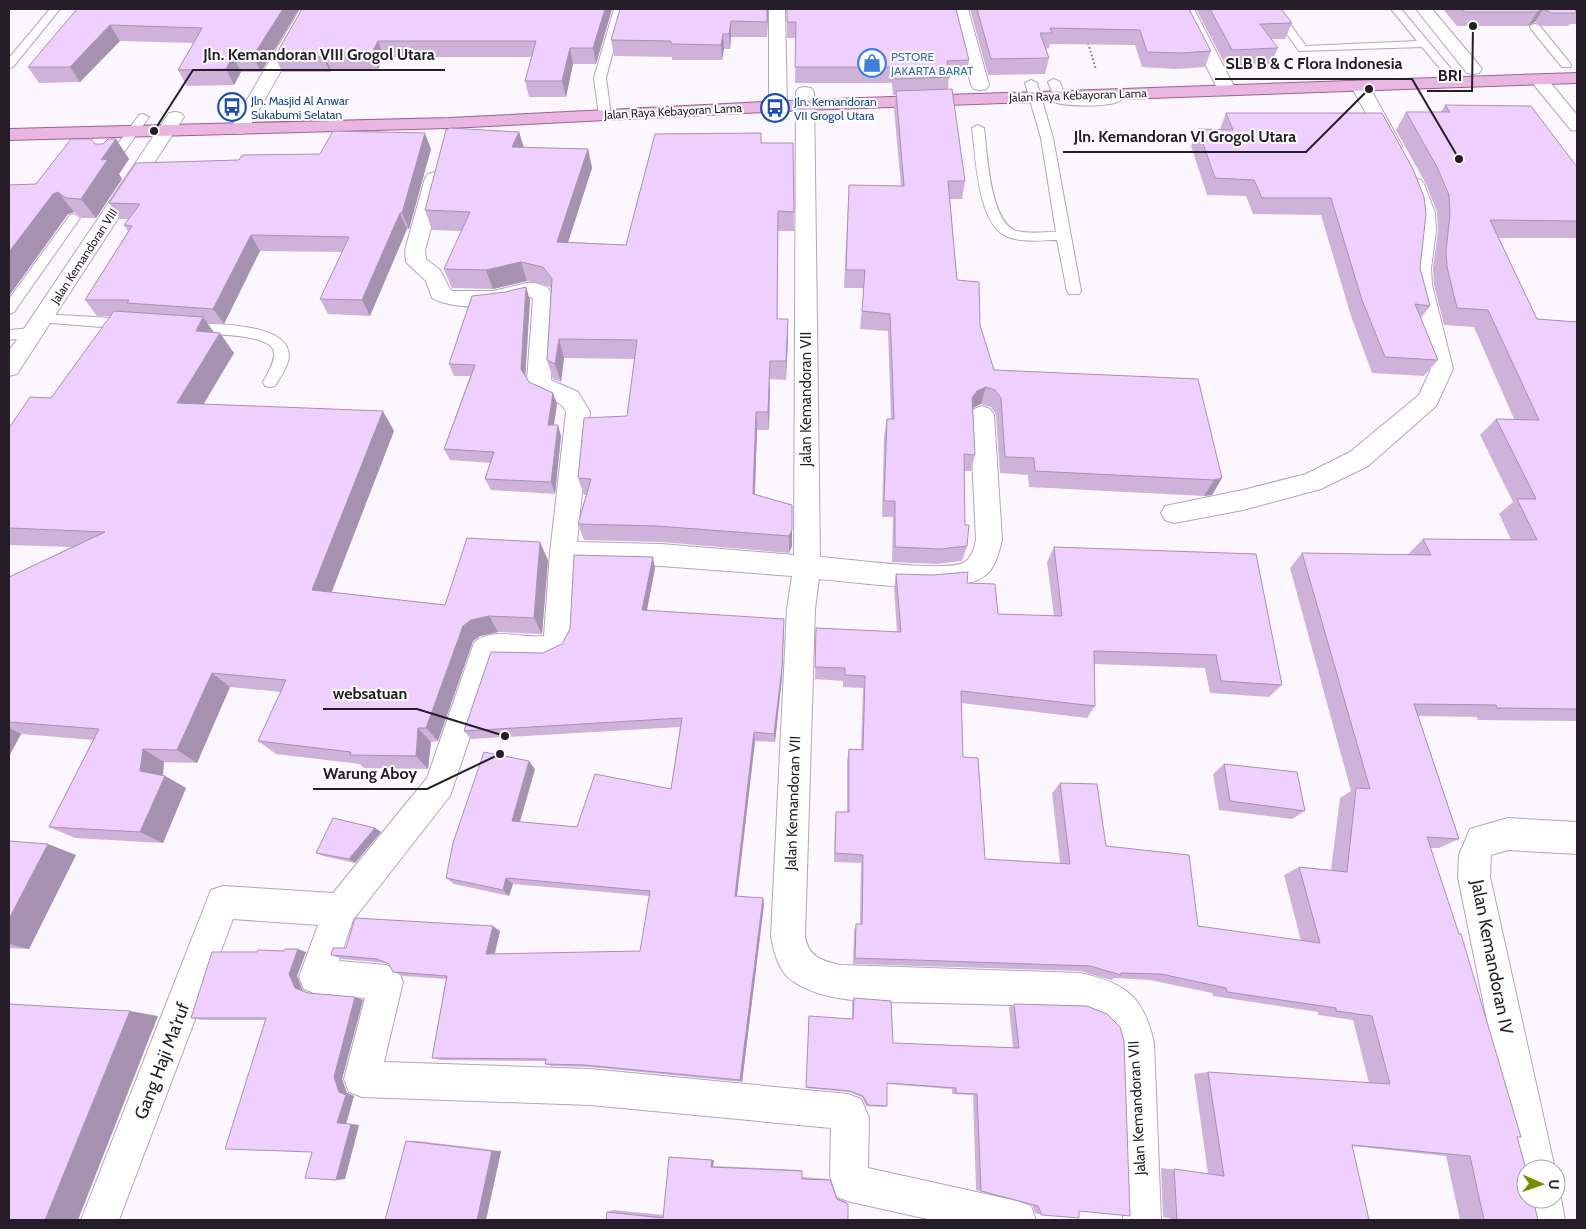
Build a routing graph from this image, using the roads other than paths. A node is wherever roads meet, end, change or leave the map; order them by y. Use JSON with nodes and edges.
{"nodes":[{"id":1,"x":56,"y":9,"type":"edge"},
{"id":2,"x":308,"y":9,"type":"edge"},
{"id":3,"x":619,"y":9,"type":"edge"},
{"id":4,"x":778,"y":9,"type":"edge"},
{"id":5,"x":960,"y":9,"type":"edge"},
{"id":6,"x":1186,"y":9,"type":"edge"},
{"id":7,"x":1274,"y":9,"type":"edge"},
{"id":8,"x":1396,"y":9,"type":"edge"},
{"id":9,"x":1424,"y":9,"type":"edge"},
{"id":10,"x":1535,"y":26,"type":"edge"},
{"id":11,"x":1425,"y":44,"type":"junction"},
{"id":12,"x":9,"y":65,"type":"edge"},
{"id":13,"x":1474,"y":69,"type":"junction"},
{"id":14,"x":1447,"y":70,"type":"junction"},
{"id":15,"x":1574,"y":74,"type":"edge"},
{"id":16,"x":1539,"y":80,"type":"junction"},
{"id":17,"x":1224,"y":83,"type":"junction"},
{"id":18,"x":980,"y":85,"type":"junction"},
{"id":19,"x":1360,"y":86,"type":"junction"},
{"id":20,"x":1057,"y":89,"type":"junction"},
{"id":21,"x":1034,"y":90,"type":"junction"},
{"id":22,"x":806,"y":98,"type":"junction"},
{"id":23,"x":777,"y":99,"type":"junction"},
{"id":24,"x":604,"y":108,"type":"junction"},
{"id":25,"x":483,"y":113,"type":"junction"},
{"id":26,"x":388,"y":117,"type":"junction"},
{"id":27,"x":18,"y":118,"type":"dead end"},
{"id":28,"x":242,"y":122,"type":"junction"},
{"id":29,"x":449,"y":123,"type":"junction"},
{"id":30,"x":171,"y":124,"type":"junction"},
{"id":31,"x":138,"y":125,"type":"junction"},
{"id":32,"x":1577,"y":126,"type":"edge"},
{"id":33,"x":978,"y":128,"type":"dead end"},
{"id":34,"x":9,"y":135,"type":"edge"},
{"id":35,"x":114,"y":159,"type":"dead end"},
{"id":36,"x":74,"y":218,"type":"edge"},
{"id":37,"x":1063,"y":236,"type":"junction"},
{"id":38,"x":1074,"y":290,"type":"dead end"},
{"id":39,"x":9,"y":310,"type":"edge"},
{"id":40,"x":143,"y":325,"type":"edge"},
{"id":41,"x":38,"y":326,"type":"junction"},
{"id":42,"x":173,"y":327,"type":"edge"},
{"id":43,"x":9,"y":335,"type":"edge"},
{"id":44,"x":9,"y":368,"type":"edge"},
{"id":45,"x":270,"y":382,"type":"dead end"},
{"id":46,"x":982,"y":415,"type":"dead end"},
{"id":47,"x":1174,"y":513,"type":"dead end"},
{"id":48,"x":563,"y":553,"type":"junction"},
{"id":49,"x":807,"y":565,"type":"junction"},
{"id":50,"x":1577,"y":838,"type":"edge"},
{"id":51,"x":340,"y":910,"type":"junction"},
{"id":52,"x":1534,"y":1159,"type":"edge"},
{"id":53,"x":100,"y":1220,"type":"edge"},
{"id":54,"x":1017,"y":1220,"type":"edge"},
{"id":55,"x":1142,"y":1220,"type":"edge"}],
"edges":[{"from":1,"to":12,"type":"lane"},
{"from":2,"to":28,"type":"street"},
{"from":3,"to":24,"type":"lane"},
{"from":4,"to":23,"type":"street"},
{"from":5,"to":18,"type":"street"},
{"from":6,"to":17,"type":"street"},
{"from":7,"to":11,"type":"lane"},
{"from":8,"to":11,"type":"lane"},
{"from":9,"to":13,"type":"street"},
{"from":10,"to":15,"type":"lane"},
{"from":11,"to":14,"type":"lane"},
{"from":13,"to":14,"type":"main road","name":"Jalan Raya Kebayoran Lama"},
{"from":13,"to":15,"type":"main road","name":"Jalan Raya Kebayoran Lama"},
{"from":14,"to":17,"type":"main road","name":"Jalan Raya Kebayoran Lama"},
{"from":15,"to":16,"type":"main road","name":"Jalan Raya Kebayoran Lama"},
{"from":16,"to":19,"type":"main road","name":"Jalan Raya Kebayoran Lama"},
{"from":16,"to":32,"type":"street"},
{"from":17,"to":19,"type":"main road","name":"Jalan Raya Kebayoran Lama"},
{"from":17,"to":20,"type":"main road","name":"Jalan Raya Kebayoran Lama"},
{"from":17,"to":20,"type":"main road","name":"Jalan Raya Kebayoran Lama"},
{"from":18,"to":21,"type":"main road","name":"Jalan Raya Kebayoran Lama"},
{"from":18,"to":22,"type":"main road","name":"Jalan Raya Kebayoran Lama"},
{"from":19,"to":47,"type":"street"},
{"from":20,"to":21,"type":"main road","name":"Jalan Raya Kebayoran Lama"},
{"from":21,"to":22,"type":"main road","name":"Jalan Raya Kebayoran Lama"},
{"from":21,"to":37,"type":"lane"},
{"from":22,"to":23,"type":"main road","name":"Jalan Raya Kebayoran Lama"},
{"from":22,"to":49,"type":"street","name":"Jalan Kemandoran VII"},
{"from":23,"to":24,"type":"main road","name":"Jalan Raya Kebayoran Lama"},
{"from":24,"to":25,"type":"main road","name":"Jalan Raya Kebayoran Lama"},
{"from":25,"to":26,"type":"main road","name":"Jalan Raya Kebayoran Lama"},
{"from":25,"to":29,"type":"main road","name":"Jalan Raya Kebayoran Lama"},
{"from":26,"to":28,"type":"main road","name":"Jalan Raya Kebayoran Lama"},
{"from":26,"to":29,"type":"main road","name":"Jalan Raya Kebayoran Lama"},
{"from":27,"to":31,"type":"main road","name":"Jalan Raya Kebayoran Lama"},
{"from":28,"to":30,"type":"main road","name":"Jalan Raya Kebayoran Lama"},
{"from":29,"to":48,"type":"street"},
{"from":30,"to":31,"type":"main road","name":"Jalan Raya Kebayoran Lama"},
{"from":30,"to":41,"type":"street","name":"Jalan Kemandoran VIII"},
{"from":31,"to":34,"type":"main road","name":"Jalan Raya Kebayoran Lama"},
{"from":31,"to":35,"type":"lane"},
{"from":33,"to":37,"type":"lane"},
{"from":36,"to":39,"type":"lane"},
{"from":37,"to":38,"type":"lane"},
{"from":40,"to":41,"type":"lane"},
{"from":41,"to":43,"type":"lane"},
{"from":41,"to":44,"type":"street","name":"Jalan Kemandoran VIII"},
{"from":42,"to":45,"type":"lane"},
{"from":46,"to":49,"type":"street"},
{"from":48,"to":49,"type":"street"},
{"from":48,"to":51,"type":"street"},
{"from":49,"to":55,"type":"street","name":"Jalan Kemandoran VII"},
{"from":50,"to":52,"type":"street","name":"Jalan Kemandoran IV"},
{"from":51,"to":53,"type":"street","name":"Gang Haji Ma'ruf"},
{"from":51,"to":54,"type":"street"}]}
